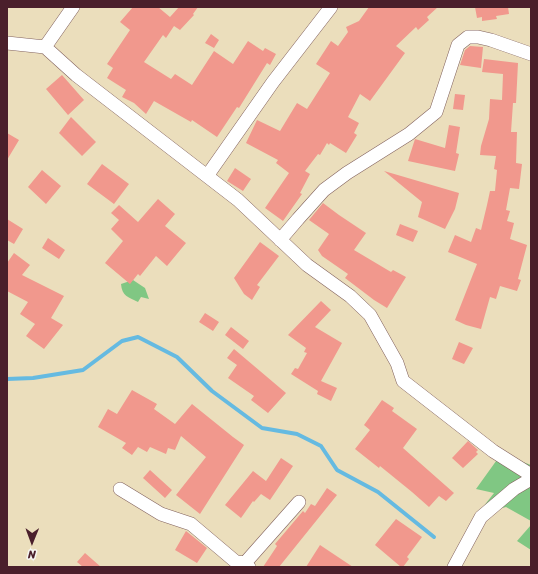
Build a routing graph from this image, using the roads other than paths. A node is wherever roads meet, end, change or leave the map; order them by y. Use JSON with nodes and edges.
{"nodes":[{"id":1,"x":73,"y":7,"type":"edge"},
{"id":2,"x":328,"y":8,"type":"edge"},
{"id":3,"x":7,"y":43,"type":"edge"},
{"id":4,"x":45,"y":47,"type":"junction"},
{"id":5,"x":531,"y":54,"type":"edge"},
{"id":6,"x":207,"y":176,"type":"junction"},
{"id":7,"x":280,"y":240,"type":"junction"},
{"id":8,"x":531,"y":475,"type":"edge"},
{"id":9,"x":531,"y":479,"type":"edge"},
{"id":10,"x":120,"y":489,"type":"dead end"},
{"id":11,"x":299,"y":502,"type":"dead end"},
{"id":12,"x":241,"y":565,"type":"edge"},
{"id":13,"x":454,"y":567,"type":"edge"}],
"edges":[{"from":1,"to":4,"type":"street"},
{"from":2,"to":6,"type":"street"},
{"from":3,"to":4,"type":"street"},
{"from":4,"to":6,"type":"street"},
{"from":5,"to":7,"type":"street"},
{"from":6,"to":7,"type":"street"},
{"from":7,"to":8,"type":"street"},
{"from":9,"to":13,"type":"street"},
{"from":10,"to":12,"type":"street"},
{"from":11,"to":12,"type":"street"}]}
